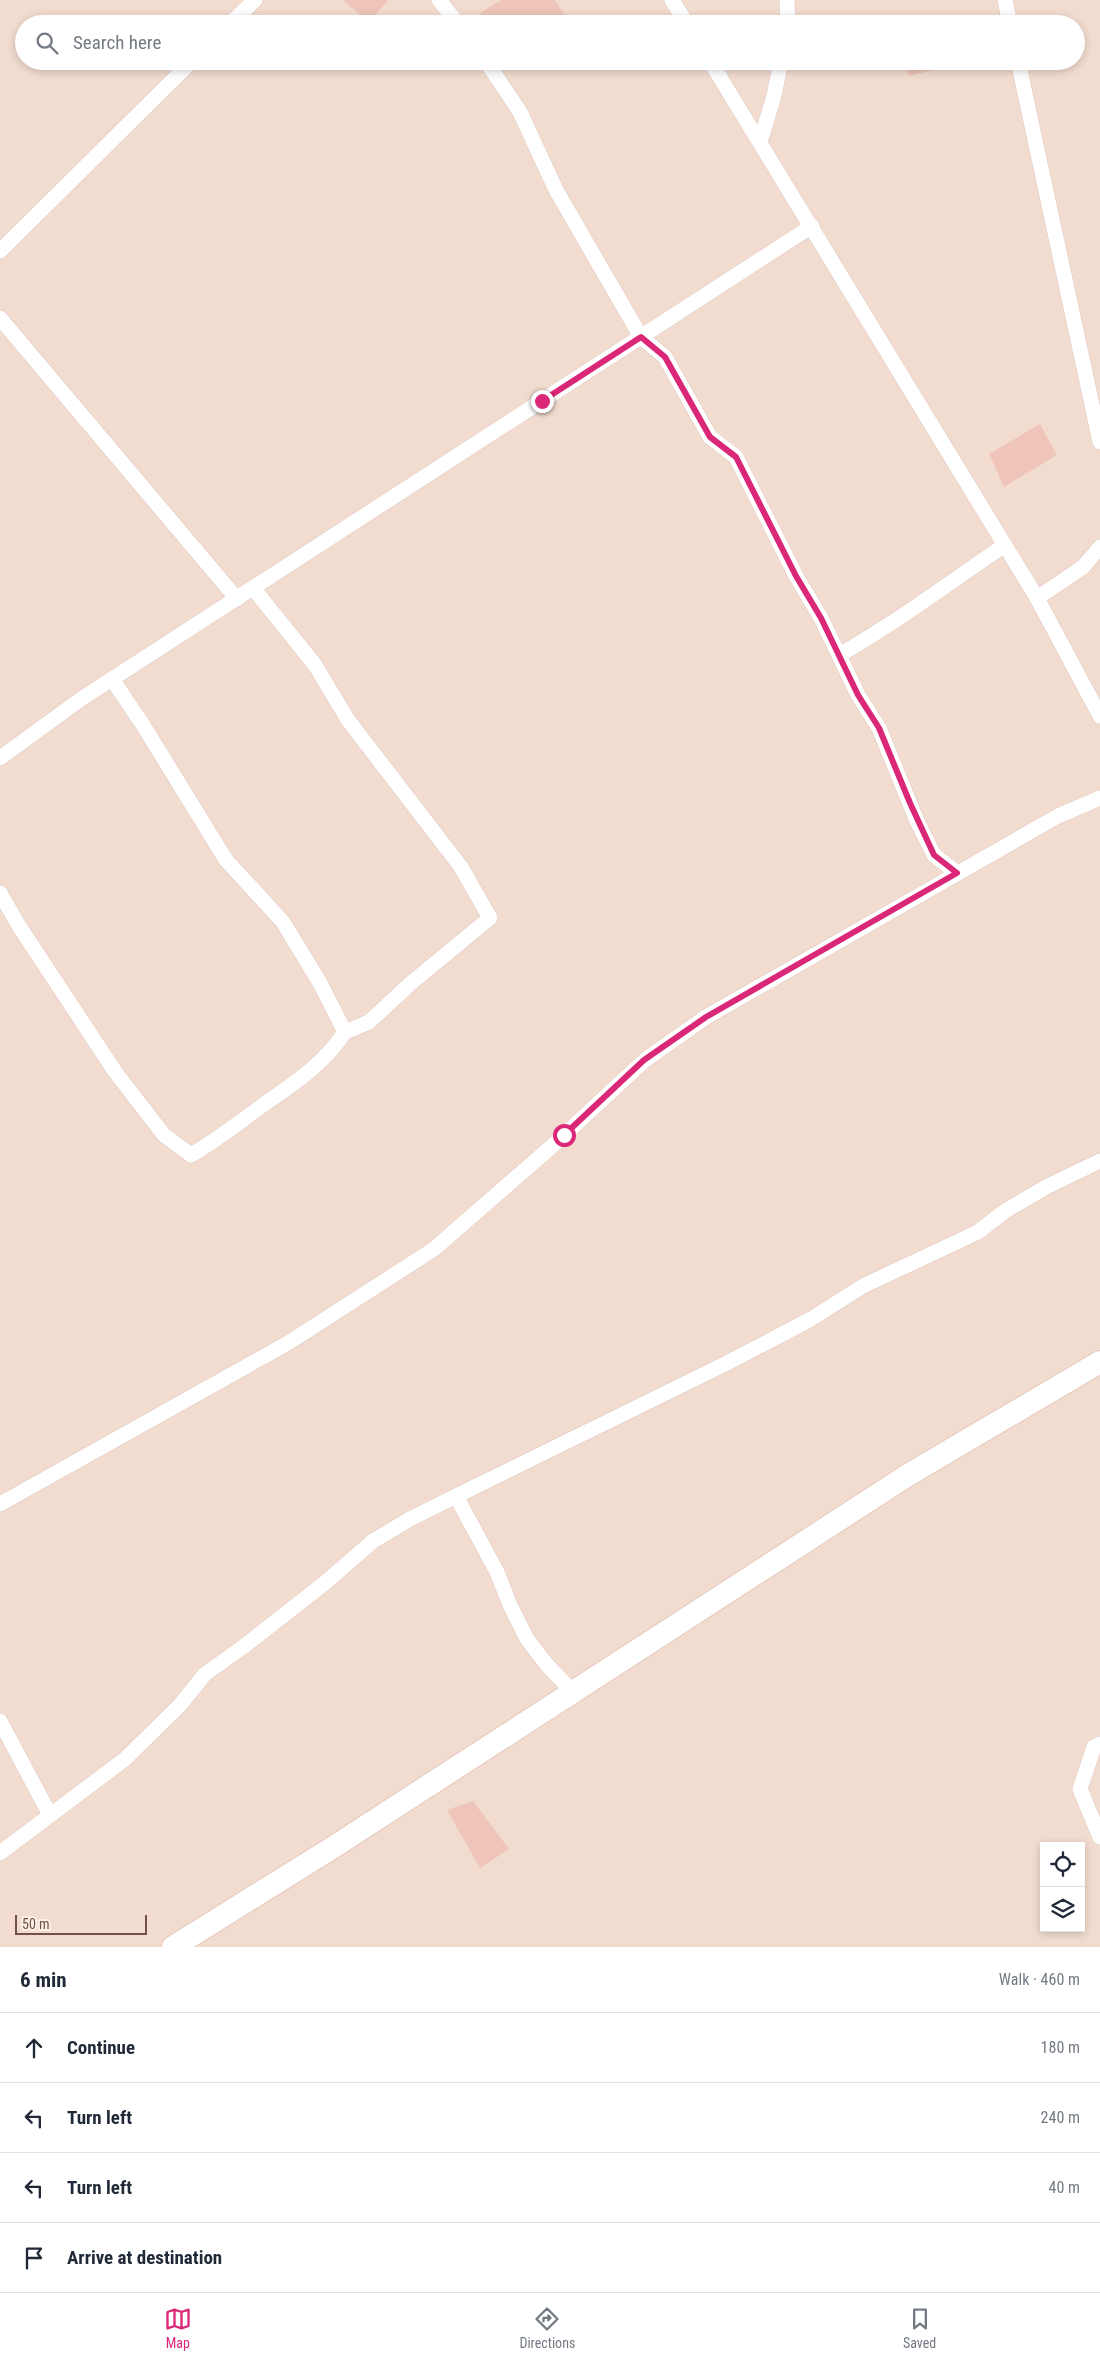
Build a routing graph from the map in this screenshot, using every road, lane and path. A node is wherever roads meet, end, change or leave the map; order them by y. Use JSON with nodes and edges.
{"nodes":[{"id":1,"x":255,"y":0,"type":"edge"},
{"id":2,"x":440,"y":0,"type":"edge"},
{"id":3,"x":672,"y":0,"type":"edge"},
{"id":4,"x":787,"y":0,"type":"edge"},
{"id":5,"x":1005,"y":0,"type":"edge"},
{"id":6,"x":239,"y":15,"type":"edge"},
{"id":7,"x":451,"y":15,"type":"edge"},
{"id":8,"x":681,"y":15,"type":"edge"},
{"id":9,"x":788,"y":15,"type":"edge"},
{"id":10,"x":1008,"y":15,"type":"edge"},
{"id":11,"x":183,"y":70,"type":"edge"},
{"id":12,"x":492,"y":70,"type":"edge"},
{"id":13,"x":716,"y":70,"type":"edge"},
{"id":14,"x":779,"y":70,"type":"edge"},
{"id":15,"x":1020,"y":70,"type":"edge"},
{"id":16,"x":760,"y":142,"type":"junction"},
{"id":17,"x":812,"y":226,"type":"junction"},
{"id":18,"x":0,"y":251,"type":"edge"},
{"id":19,"x":0,"y":318,"type":"edge"},
{"id":20,"x":641,"y":337,"type":"junction"},
{"id":21,"x":1100,"y":442,"type":"edge"},
{"id":22,"x":1005,"y":545,"type":"junction"},
{"id":23,"x":1100,"y":547,"type":"edge"},
{"id":24,"x":253,"y":588,"type":"junction"},
{"id":25,"x":1036,"y":598,"type":"junction"},
{"id":26,"x":237,"y":599,"type":"junction"},
{"id":27,"x":839,"y":655,"type":"junction"},
{"id":28,"x":112,"y":679,"type":"junction"},
{"id":29,"x":1100,"y":716,"type":"edge"},
{"id":30,"x":0,"y":758,"type":"edge"},
{"id":31,"x":1100,"y":798,"type":"edge"},
{"id":32,"x":957,"y":873,"type":"junction"},
{"id":33,"x":0,"y":893,"type":"edge"},
{"id":34,"x":345,"y":1032,"type":"junction"},
{"id":35,"x":1100,"y":1161,"type":"edge"},
{"id":36,"x":1100,"y":1362,"type":"edge"},
{"id":37,"x":456,"y":1496,"type":"junction"},
{"id":38,"x":0,"y":1504,"type":"edge"},
{"id":39,"x":573,"y":1692,"type":"junction"},
{"id":40,"x":0,"y":1721,"type":"edge"},
{"id":41,"x":1100,"y":1744,"type":"edge"},
{"id":42,"x":50,"y":1815,"type":"junction"},
{"id":43,"x":1100,"y":1837,"type":"edge"},
{"id":44,"x":0,"y":1853,"type":"edge"},
{"id":45,"x":173,"y":1947,"type":"edge"}],
"edges":[{"from":1,"to":6,"type":"street"},
{"from":2,"to":7,"type":"street"},
{"from":3,"to":8,"type":"street"},
{"from":4,"to":9,"type":"street"},
{"from":5,"to":10,"type":"street"},
{"from":11,"to":18,"type":"street"},
{"from":12,"to":20,"type":"street"},
{"from":13,"to":16,"type":"street"},
{"from":14,"to":16,"type":"street"},
{"from":15,"to":21,"type":"street"},
{"from":16,"to":17,"type":"street"},
{"from":17,"to":20,"type":"street"},
{"from":17,"to":22,"type":"street"},
{"from":19,"to":26,"type":"street"},
{"from":20,"to":24,"type":"street"},
{"from":20,"to":27,"type":"street"},
{"from":22,"to":25,"type":"street"},
{"from":22,"to":27,"type":"street"},
{"from":23,"to":25,"type":"street"},
{"from":24,"to":26,"type":"street"},
{"from":24,"to":34,"type":"street"},
{"from":25,"to":29,"type":"street"},
{"from":26,"to":28,"type":"street"},
{"from":27,"to":32,"type":"street"},
{"from":28,"to":30,"type":"street"},
{"from":28,"to":34,"type":"street"},
{"from":31,"to":32,"type":"street"},
{"from":32,"to":38,"type":"street"},
{"from":33,"to":34,"type":"street"},
{"from":35,"to":37,"type":"street"},
{"from":36,"to":39,"type":"street"},
{"from":37,"to":39,"type":"street"},
{"from":37,"to":42,"type":"street"},
{"from":39,"to":45,"type":"street"},
{"from":40,"to":42,"type":"street"},
{"from":41,"to":43,"type":"street"},
{"from":42,"to":44,"type":"street"}]}
